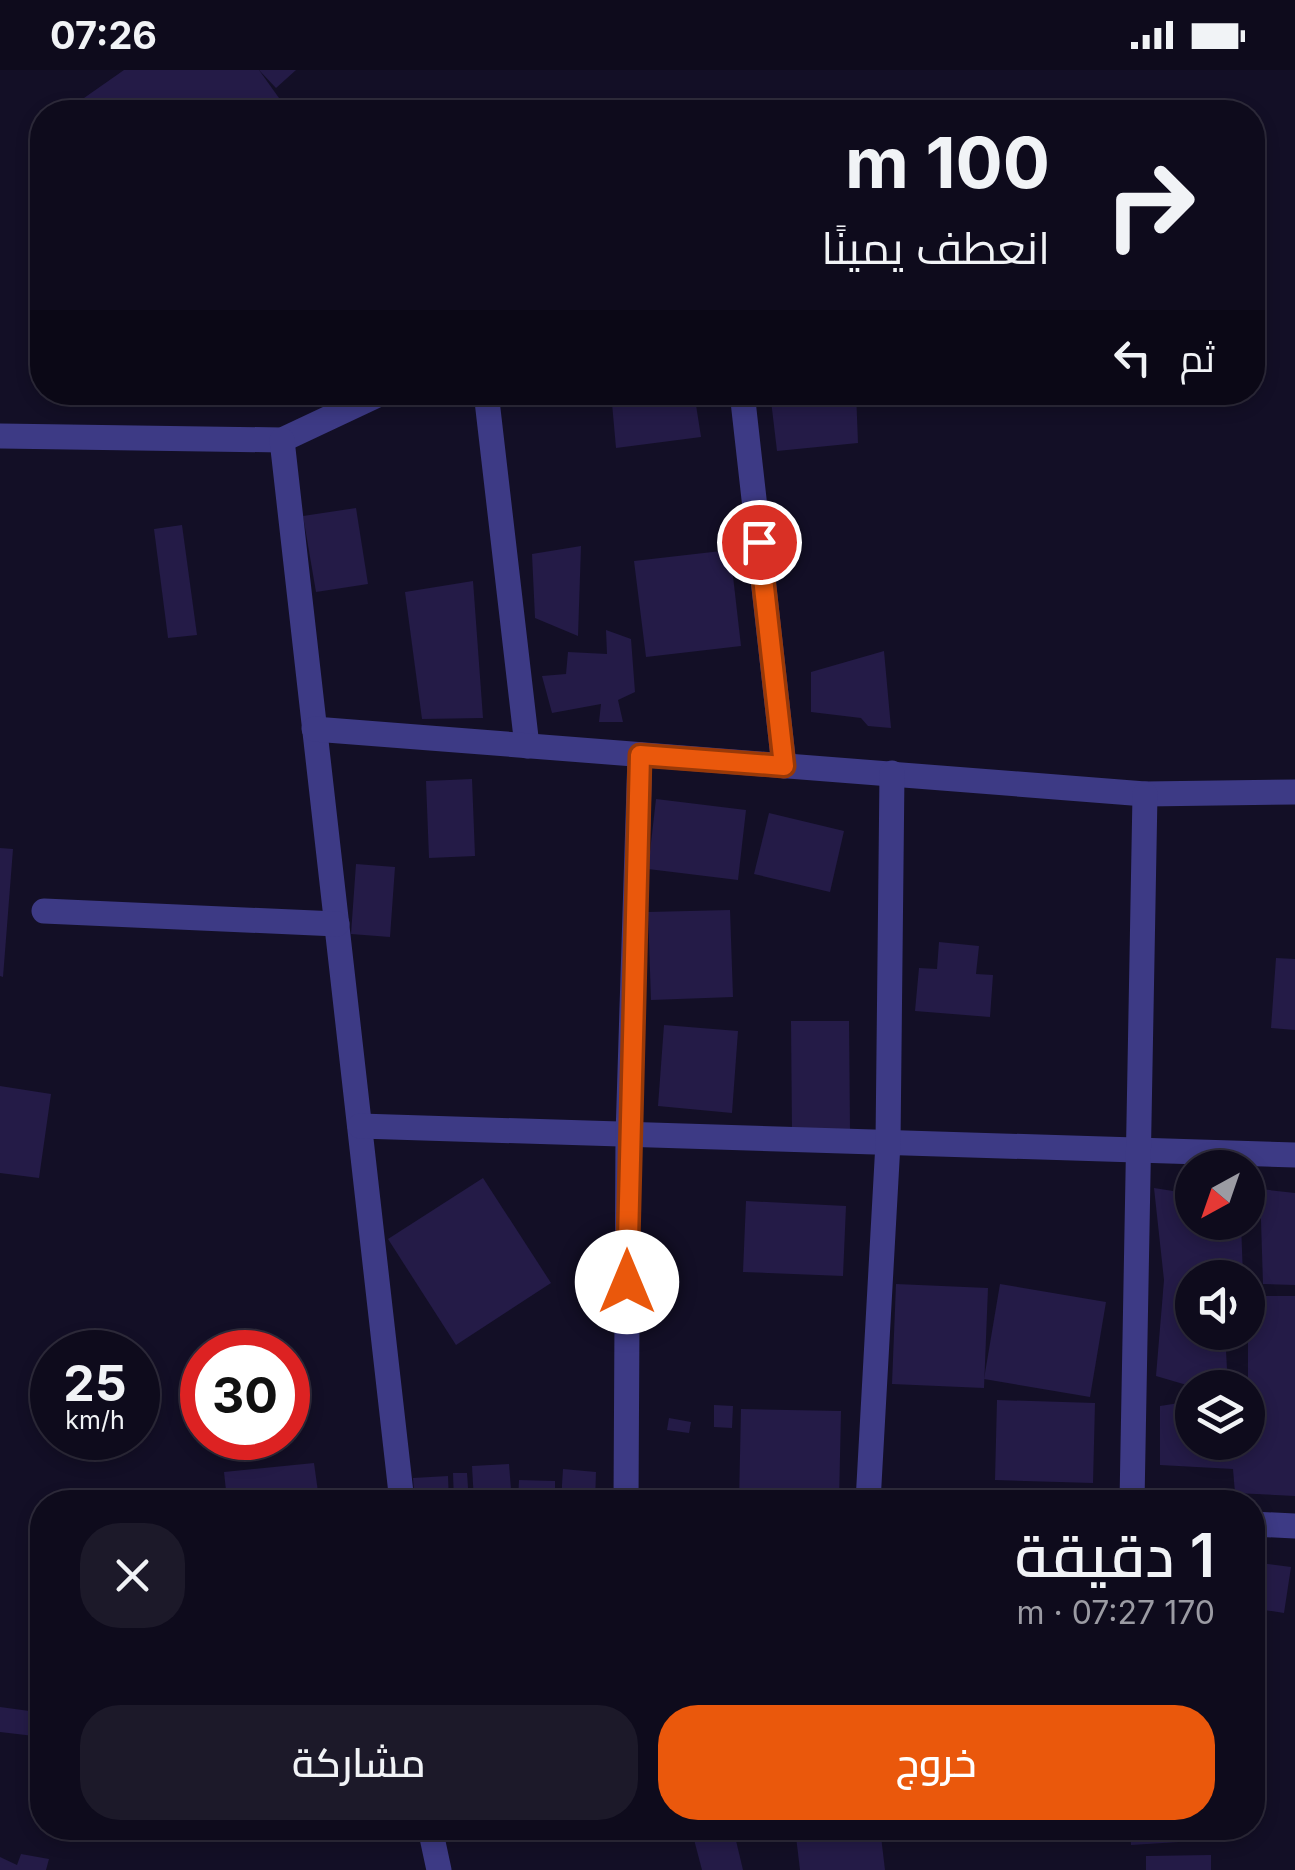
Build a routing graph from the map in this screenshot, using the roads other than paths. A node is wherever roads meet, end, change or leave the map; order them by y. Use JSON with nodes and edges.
{"nodes":[{"id":1,"x":356,"y":405,"type":"edge"},
{"id":2,"x":488,"y":405,"type":"edge"},
{"id":3,"x":743,"y":405,"type":"edge"},
{"id":4,"x":0,"y":436,"type":"edge"},
{"id":5,"x":282,"y":440,"type":"junction"},
{"id":6,"x":314,"y":730,"type":"junction"},
{"id":7,"x":527,"y":746,"type":"junction"},
{"id":8,"x":640,"y":755,"type":"junction"},
{"id":9,"x":784,"y":766,"type":"junction"},
{"id":10,"x":892,"y":773,"type":"junction"},
{"id":11,"x":1295,"y":792,"type":"edge"},
{"id":12,"x":1145,"y":794,"type":"junction"},
{"id":13,"x":44,"y":911,"type":"dead end"},
{"id":14,"x":337,"y":924,"type":"junction"},
{"id":15,"x":360,"y":1126,"type":"junction"},
{"id":16,"x":628,"y":1135,"type":"junction"},
{"id":17,"x":888,"y":1143,"type":"junction"},
{"id":18,"x":1136,"y":1151,"type":"junction"},
{"id":19,"x":1295,"y":1155,"type":"edge"},
{"id":20,"x":401,"y":1490,"type":"edge"},
{"id":21,"x":626,"y":1490,"type":"edge"},
{"id":22,"x":869,"y":1490,"type":"edge"},
{"id":23,"x":1132,"y":1490,"type":"edge"},
{"id":24,"x":1265,"y":1525,"type":"edge"},
{"id":25,"x":1295,"y":1526,"type":"edge"},
{"id":26,"x":433,"y":1840,"type":"edge"},
{"id":27,"x":439,"y":1870,"type":"edge"}],
"edges":[{"from":1,"to":5,"type":"street"},
{"from":2,"to":7,"type":"street"},
{"from":3,"to":9,"type":"street"},
{"from":4,"to":5,"type":"street"},
{"from":5,"to":6,"type":"street"},
{"from":6,"to":7,"type":"street"},
{"from":6,"to":14,"type":"street"},
{"from":7,"to":8,"type":"street"},
{"from":8,"to":9,"type":"street"},
{"from":8,"to":16,"type":"street"},
{"from":9,"to":10,"type":"street"},
{"from":10,"to":12,"type":"street"},
{"from":10,"to":17,"type":"street"},
{"from":11,"to":12,"type":"street"},
{"from":12,"to":18,"type":"street"},
{"from":13,"to":14,"type":"street"},
{"from":14,"to":15,"type":"street"},
{"from":15,"to":16,"type":"street"},
{"from":15,"to":20,"type":"street"},
{"from":16,"to":17,"type":"street"},
{"from":16,"to":21,"type":"street"},
{"from":17,"to":18,"type":"street"},
{"from":17,"to":22,"type":"street"},
{"from":18,"to":19,"type":"street"},
{"from":18,"to":23,"type":"street"},
{"from":24,"to":25,"type":"street"},
{"from":26,"to":27,"type":"street"}]}
